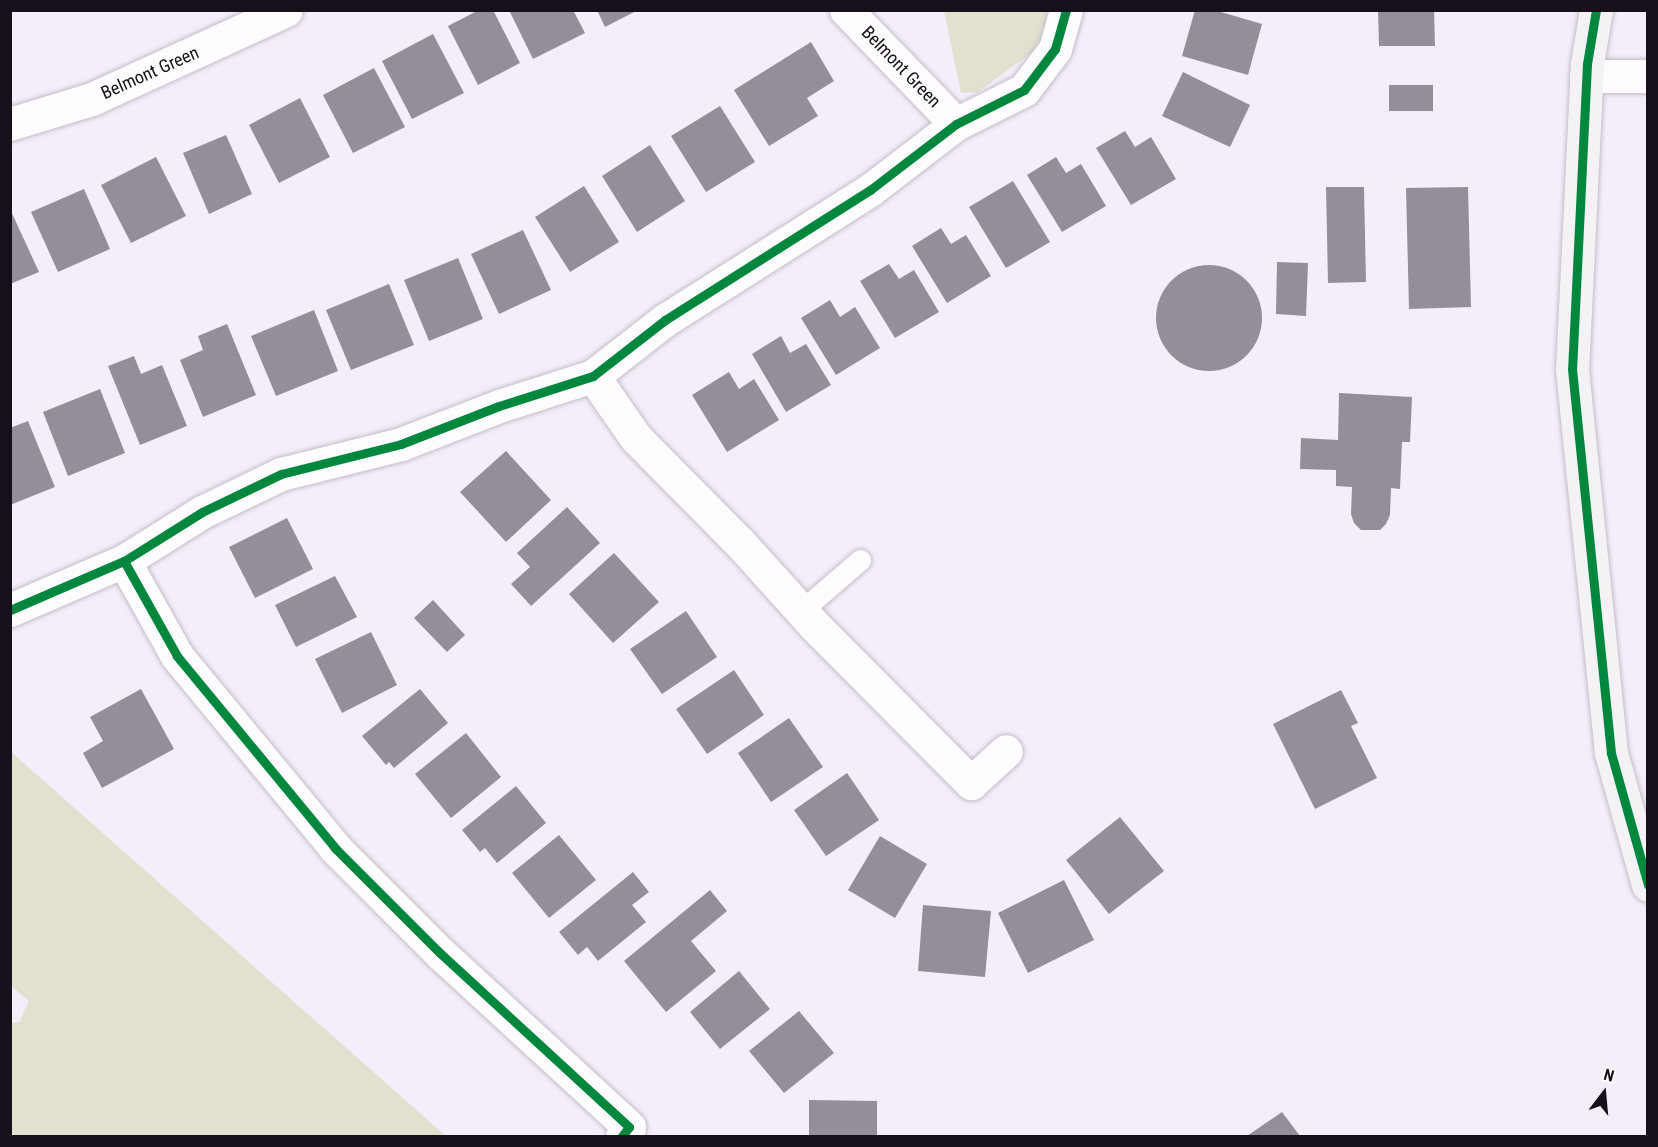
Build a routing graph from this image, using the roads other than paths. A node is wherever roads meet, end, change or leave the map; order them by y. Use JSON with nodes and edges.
{"nodes":[{"id":1,"x":286,"y":10,"type":"edge"},
{"id":2,"x":846,"y":10,"type":"edge"},
{"id":3,"x":1066,"y":10,"type":"edge"},
{"id":4,"x":1596,"y":10,"type":"edge"},
{"id":5,"x":1586,"y":76,"type":"junction"},
{"id":6,"x":1647,"y":76,"type":"edge"},
{"id":7,"x":10,"y":124,"type":"edge"},
{"id":8,"x":956,"y":124,"type":"junction"},
{"id":9,"x":593,"y":376,"type":"junction"},
{"id":10,"x":861,"y":560,"type":"dead end"},
{"id":11,"x":124,"y":561,"type":"junction"},
{"id":12,"x":10,"y":610,"type":"edge"},
{"id":13,"x":801,"y":611,"type":"junction"},
{"id":14,"x":1006,"y":752,"type":"dead end"},
{"id":15,"x":1647,"y":885,"type":"edge"},
{"id":16,"x":622,"y":1137,"type":"edge"}],
"edges":[{"from":1,"to":7,"type":"street","name":"Belmont Green"},
{"from":2,"to":8,"type":"street","name":"Belmont Green"},
{"from":3,"to":8,"type":"street"},
{"from":4,"to":5,"type":"main road"},
{"from":5,"to":6,"type":"street"},
{"from":5,"to":15,"type":"main road"},
{"from":8,"to":9,"type":"street"},
{"from":9,"to":11,"type":"street"},
{"from":9,"to":13,"type":"street"},
{"from":10,"to":13,"type":"lane"},
{"from":11,"to":12,"type":"street"},
{"from":11,"to":16,"type":"street"},
{"from":13,"to":14,"type":"street"}]}
